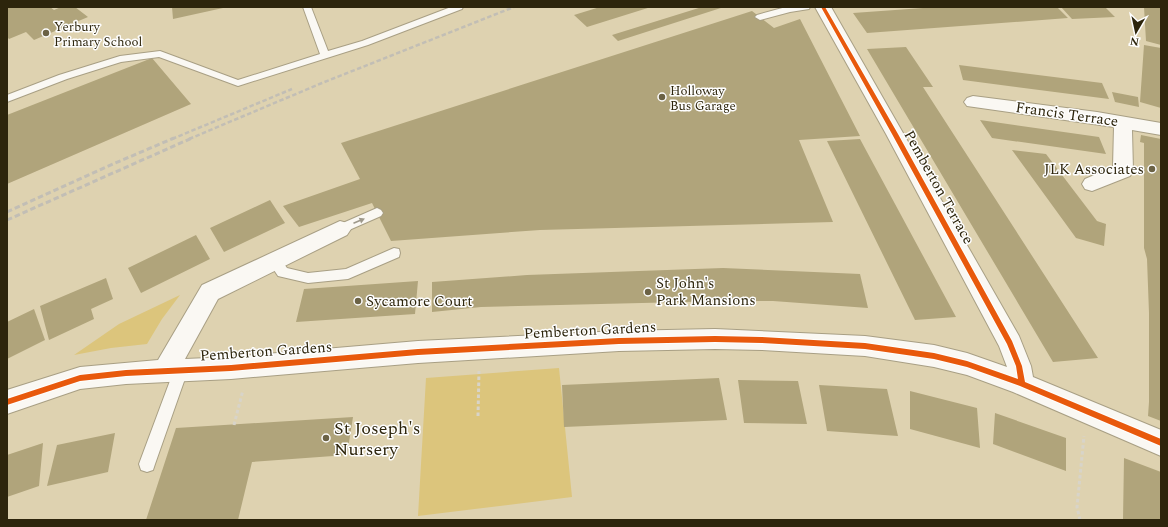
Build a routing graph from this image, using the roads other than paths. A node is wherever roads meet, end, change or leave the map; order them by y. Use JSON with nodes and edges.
{"nodes":[{"id":1,"x":307,"y":7,"type":"edge"},
{"id":2,"x":459,"y":7,"type":"edge"},
{"id":3,"x":806,"y":7,"type":"edge"},
{"id":4,"x":823,"y":7,"type":"edge"},
{"id":5,"x":760,"y":18,"type":"dead end"},
{"id":6,"x":325,"y":55,"type":"junction"},
{"id":7,"x":7,"y":99,"type":"edge"},
{"id":8,"x":973,"y":102,"type":"dead end"},
{"id":9,"x":1123,"y":122,"type":"junction"},
{"id":10,"x":1161,"y":129,"type":"edge"},
{"id":11,"x":1092,"y":184,"type":"dead end"},
{"id":12,"x":377,"y":213,"type":"dead end"},
{"id":13,"x":340,"y":229,"type":"joint"},
{"id":14,"x":394,"y":253,"type":"dead end"},
{"id":15,"x":274,"y":261,"type":"junction"},
{"id":16,"x":173,"y":371,"type":"junction"},
{"id":17,"x":1022,"y":384,"type":"junction"},
{"id":18,"x":7,"y":402,"type":"edge"},
{"id":19,"x":1161,"y":443,"type":"edge"},
{"id":20,"x":147,"y":464,"type":"dead end"}],
"edges":[{"from":1,"to":6,"type":"lane"},
{"from":2,"to":6,"type":"lane"},
{"from":3,"to":5,"type":"lane"},
{"from":4,"to":17,"type":"street","name":"Pemberton Terrace"},
{"from":6,"to":7,"type":"lane"},
{"from":8,"to":9,"type":"street","name":"Francis Terrace"},
{"from":9,"to":10,"type":"street","name":"Francis Terrace"},
{"from":9,"to":11,"type":"street"},
{"from":13,"to":12,"type":"lane","one_way":true},
{"from":13,"to":15,"type":"street"},
{"from":14,"to":15,"type":"lane"},
{"from":15,"to":16,"type":"street"},
{"from":16,"to":17,"type":"street","name":"Pemberton Gardens"},
{"from":16,"to":18,"type":"street","name":"Pemberton Gardens"},
{"from":16,"to":20,"type":"lane"},
{"from":17,"to":19,"type":"street","name":"Pemberton Gardens"}]}
